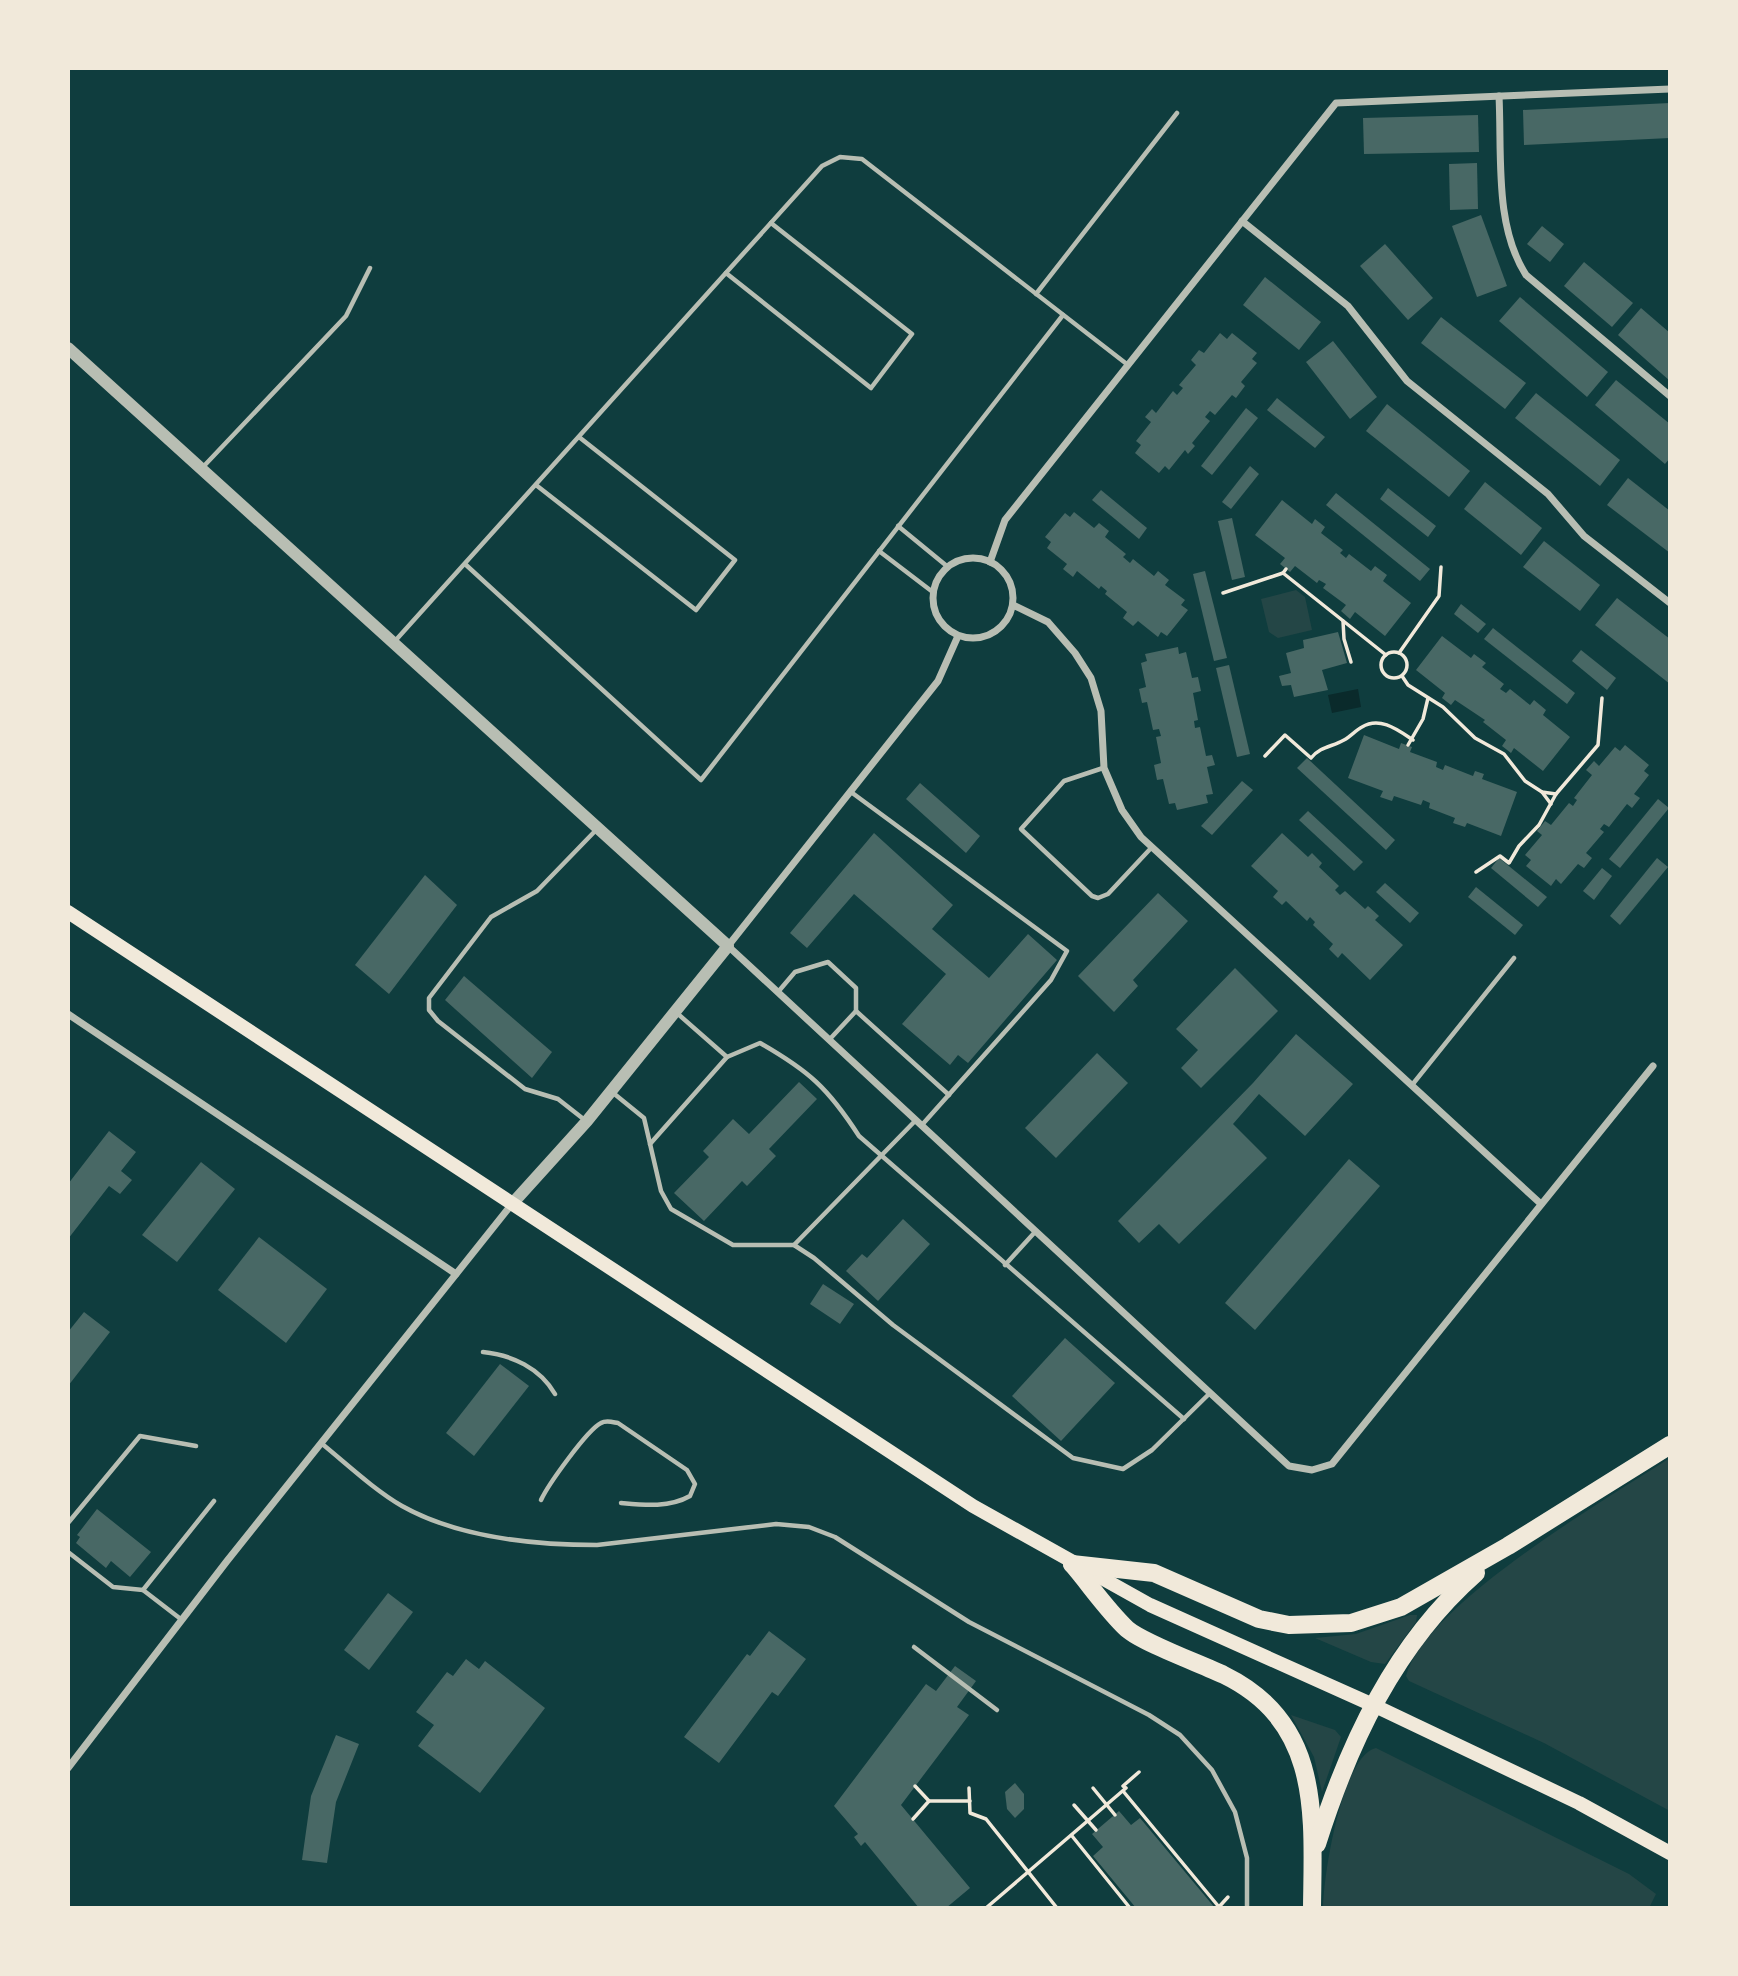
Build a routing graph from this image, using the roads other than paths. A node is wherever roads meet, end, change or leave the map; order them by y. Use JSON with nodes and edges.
{"nodes":[{"id":1,"x":1670,"y":89,"type":"edge"},
{"id":2,"x":1499,"y":96,"type":"junction"},
{"id":3,"x":1177,"y":113,"type":"dead end"},
{"id":4,"x":1242,"y":221,"type":"junction"},
{"id":5,"x":771,"y":223,"type":"junction"},
{"id":6,"x":370,"y":268,"type":"dead end"},
{"id":7,"x":726,"y":273,"type":"junction"},
{"id":8,"x":1036,"y":294,"type":"junction"},
{"id":9,"x":1063,"y":315,"type":"junction"},
{"id":10,"x":68,"y":348,"type":"edge"},
{"id":11,"x":1128,"y":366,"type":"junction"},
{"id":12,"x":1670,"y":396,"type":"edge"},
{"id":13,"x":579,"y":437,"type":"junction"},
{"id":14,"x":201,"y":469,"type":"junction"},
{"id":15,"x":536,"y":485,"type":"junction"},
{"id":16,"x":898,"y":526,"type":"junction"},
{"id":17,"x":879,"y":551,"type":"junction"},
{"id":18,"x":990,"y":562,"type":"junction"},
{"id":19,"x":465,"y":564,"type":"junction"},
{"id":20,"x":948,"y":567,"type":"junction"},
{"id":21,"x":934,"y":593,"type":"junction"},
{"id":22,"x":1670,"y":603,"type":"edge"},
{"id":23,"x":1013,"y":605,"type":"junction"},
{"id":24,"x":958,"y":636,"type":"junction"},
{"id":25,"x":394,"y":643,"type":"junction"},
{"id":26,"x":1104,"y":768,"type":"junction"},
{"id":27,"x":851,"y":792,"type":"junction"},
{"id":28,"x":597,"y":828,"type":"junction"},
{"id":29,"x":1152,"y":847,"type":"junction"},
{"id":30,"x":68,"y":912,"type":"edge"},
{"id":31,"x":728,"y":946,"type":"junction"},
{"id":32,"x":1514,"y":958,"type":"dead end"},
{"id":33,"x":778,"y":993,"type":"junction"},
{"id":34,"x":675,"y":1011,"type":"junction"},
{"id":35,"x":856,"y":1011,"type":"junction"},
{"id":36,"x":68,"y":1014,"type":"edge"},
{"id":37,"x":829,"y":1041,"type":"junction"},
{"id":38,"x":727,"y":1057,"type":"junction"},
{"id":39,"x":1653,"y":1066,"type":"dead end"},
{"id":40,"x":1411,"y":1085,"type":"junction"},
{"id":41,"x":611,"y":1091,"type":"junction"},
{"id":42,"x":949,"y":1095,"type":"junction"},
{"id":43,"x":587,"y":1121,"type":"junction"},
{"id":44,"x":918,"y":1123,"type":"junction"},
{"id":45,"x":649,"y":1144,"type":"junction"},
{"id":46,"x":882,"y":1157,"type":"junction"},
{"id":47,"x":1541,"y":1204,"type":"junction"},
{"id":48,"x":512,"y":1205,"type":"junction"},
{"id":49,"x":1036,"y":1231,"type":"junction"},
{"id":50,"x":794,"y":1245,"type":"junction"},
{"id":51,"x":1005,"y":1265,"type":"junction"},
{"id":52,"x":456,"y":1274,"type":"junction"},
{"id":53,"x":483,"y":1352,"type":"dead end"},
{"id":54,"x":1210,"y":1393,"type":"junction"},
{"id":55,"x":555,"y":1394,"type":"dead end"},
{"id":56,"x":1184,"y":1419,"type":"junction"},
{"id":57,"x":320,"y":1443,"type":"junction"},
{"id":58,"x":1670,"y":1445,"type":"edge"},
{"id":59,"x":196,"y":1446,"type":"dead end"},
{"id":60,"x":541,"y":1500,"type":"dead end"},
{"id":61,"x":214,"y":1501,"type":"dead end"},
{"id":62,"x":621,"y":1503,"type":"dead end"},
{"id":63,"x":68,"y":1523,"type":"edge"},
{"id":64,"x":1508,"y":1546,"type":"junction"},
{"id":65,"x":68,"y":1552,"type":"edge"},
{"id":66,"x":1072,"y":1563,"type":"junction"},
{"id":67,"x":144,"y":1590,"type":"junction"},
{"id":68,"x":181,"y":1620,"type":"junction"},
{"id":69,"x":914,"y":1647,"type":"dead end"},
{"id":70,"x":1373,"y":1705,"type":"junction"},
{"id":71,"x":997,"y":1710,"type":"dead end"},
{"id":72,"x":68,"y":1768,"type":"edge"},
{"id":73,"x":1670,"y":1853,"type":"edge"},
{"id":74,"x":1313,"y":1861,"type":"junction"},
{"id":75,"x":1247,"y":1908,"type":"edge"},
{"id":76,"x":1312,"y":1908,"type":"edge"}],
"edges":[{"from":1,"to":2,"type":"street"},
{"from":2,"to":4,"type":"street"},
{"from":2,"to":12,"type":"street"},
{"from":3,"to":8,"type":"lane"},
{"from":4,"to":11,"type":"street"},
{"from":4,"to":22,"type":"street"},
{"from":5,"to":7,"type":"lane"},
{"from":5,"to":7,"type":"lane"},
{"from":5,"to":8,"type":"lane"},
{"from":6,"to":14,"type":"lane"},
{"from":7,"to":13,"type":"lane"},
{"from":8,"to":9,"type":"lane"},
{"from":9,"to":11,"type":"lane"},
{"from":9,"to":16,"type":"lane"},
{"from":10,"to":14,"type":"street"},
{"from":11,"to":18,"type":"street"},
{"from":13,"to":15,"type":"lane"},
{"from":13,"to":15,"type":"lane"},
{"from":14,"to":25,"type":"street"},
{"from":15,"to":19,"type":"lane"},
{"from":16,"to":17,"type":"lane"},
{"from":16,"to":20,"type":"lane"},
{"from":17,"to":19,"type":"lane"},
{"from":17,"to":21,"type":"lane"},
{"from":18,"to":20,"type":"street"},
{"from":18,"to":23,"type":"street"},
{"from":19,"to":25,"type":"lane"},
{"from":20,"to":21,"type":"street"},
{"from":21,"to":24,"type":"street"},
{"from":23,"to":24,"type":"street"},
{"from":23,"to":26,"type":"street"},
{"from":24,"to":27,"type":"street"},
{"from":25,"to":28,"type":"street"},
{"from":26,"to":29,"type":"street"},
{"from":26,"to":29,"type":"lane"},
{"from":27,"to":31,"type":"street"},
{"from":27,"to":42,"type":"lane"},
{"from":28,"to":31,"type":"street"},
{"from":28,"to":43,"type":"lane"},
{"from":29,"to":40,"type":"street"},
{"from":30,"to":48,"type":"main road"},
{"from":31,"to":33,"type":"street"},
{"from":31,"to":34,"type":"street"},
{"from":32,"to":40,"type":"lane"},
{"from":33,"to":35,"type":"lane"},
{"from":33,"to":37,"type":"street"},
{"from":34,"to":38,"type":"lane"},
{"from":34,"to":41,"type":"street"},
{"from":35,"to":37,"type":"lane"},
{"from":35,"to":42,"type":"lane"},
{"from":36,"to":52,"type":"street"},
{"from":37,"to":44,"type":"street"},
{"from":38,"to":45,"type":"lane"},
{"from":38,"to":46,"type":"lane"},
{"from":39,"to":47,"type":"street"},
{"from":40,"to":47,"type":"street"},
{"from":41,"to":43,"type":"street"},
{"from":41,"to":45,"type":"lane"},
{"from":42,"to":44,"type":"lane"},
{"from":43,"to":48,"type":"street"},
{"from":44,"to":46,"type":"lane"},
{"from":44,"to":49,"type":"street"},
{"from":45,"to":50,"type":"lane"},
{"from":46,"to":50,"type":"lane"},
{"from":46,"to":51,"type":"lane"},
{"from":47,"to":54,"type":"street"},
{"from":48,"to":52,"type":"street"},
{"from":48,"to":66,"type":"main road"},
{"from":49,"to":51,"type":"lane"},
{"from":49,"to":54,"type":"street"},
{"from":50,"to":56,"type":"lane"},
{"from":51,"to":56,"type":"lane"},
{"from":52,"to":57,"type":"street"},
{"from":53,"to":55,"type":"lane"},
{"from":54,"to":56,"type":"lane"},
{"from":57,"to":68,"type":"street"},
{"from":57,"to":75,"type":"lane"},
{"from":58,"to":64,"type":"highway"},
{"from":59,"to":63,"type":"lane"},
{"from":60,"to":62,"type":"lane"},
{"from":61,"to":67,"type":"lane"},
{"from":64,"to":66,"type":"highway"},
{"from":64,"to":70,"type":"highway"},
{"from":65,"to":67,"type":"lane"},
{"from":66,"to":70,"type":"main road"},
{"from":66,"to":74,"type":"highway"},
{"from":67,"to":68,"type":"lane"},
{"from":68,"to":72,"type":"street"},
{"from":69,"to":71,"type":"lane"},
{"from":70,"to":73,"type":"main road"},
{"from":70,"to":74,"type":"highway"},
{"from":74,"to":76,"type":"highway"}]}
